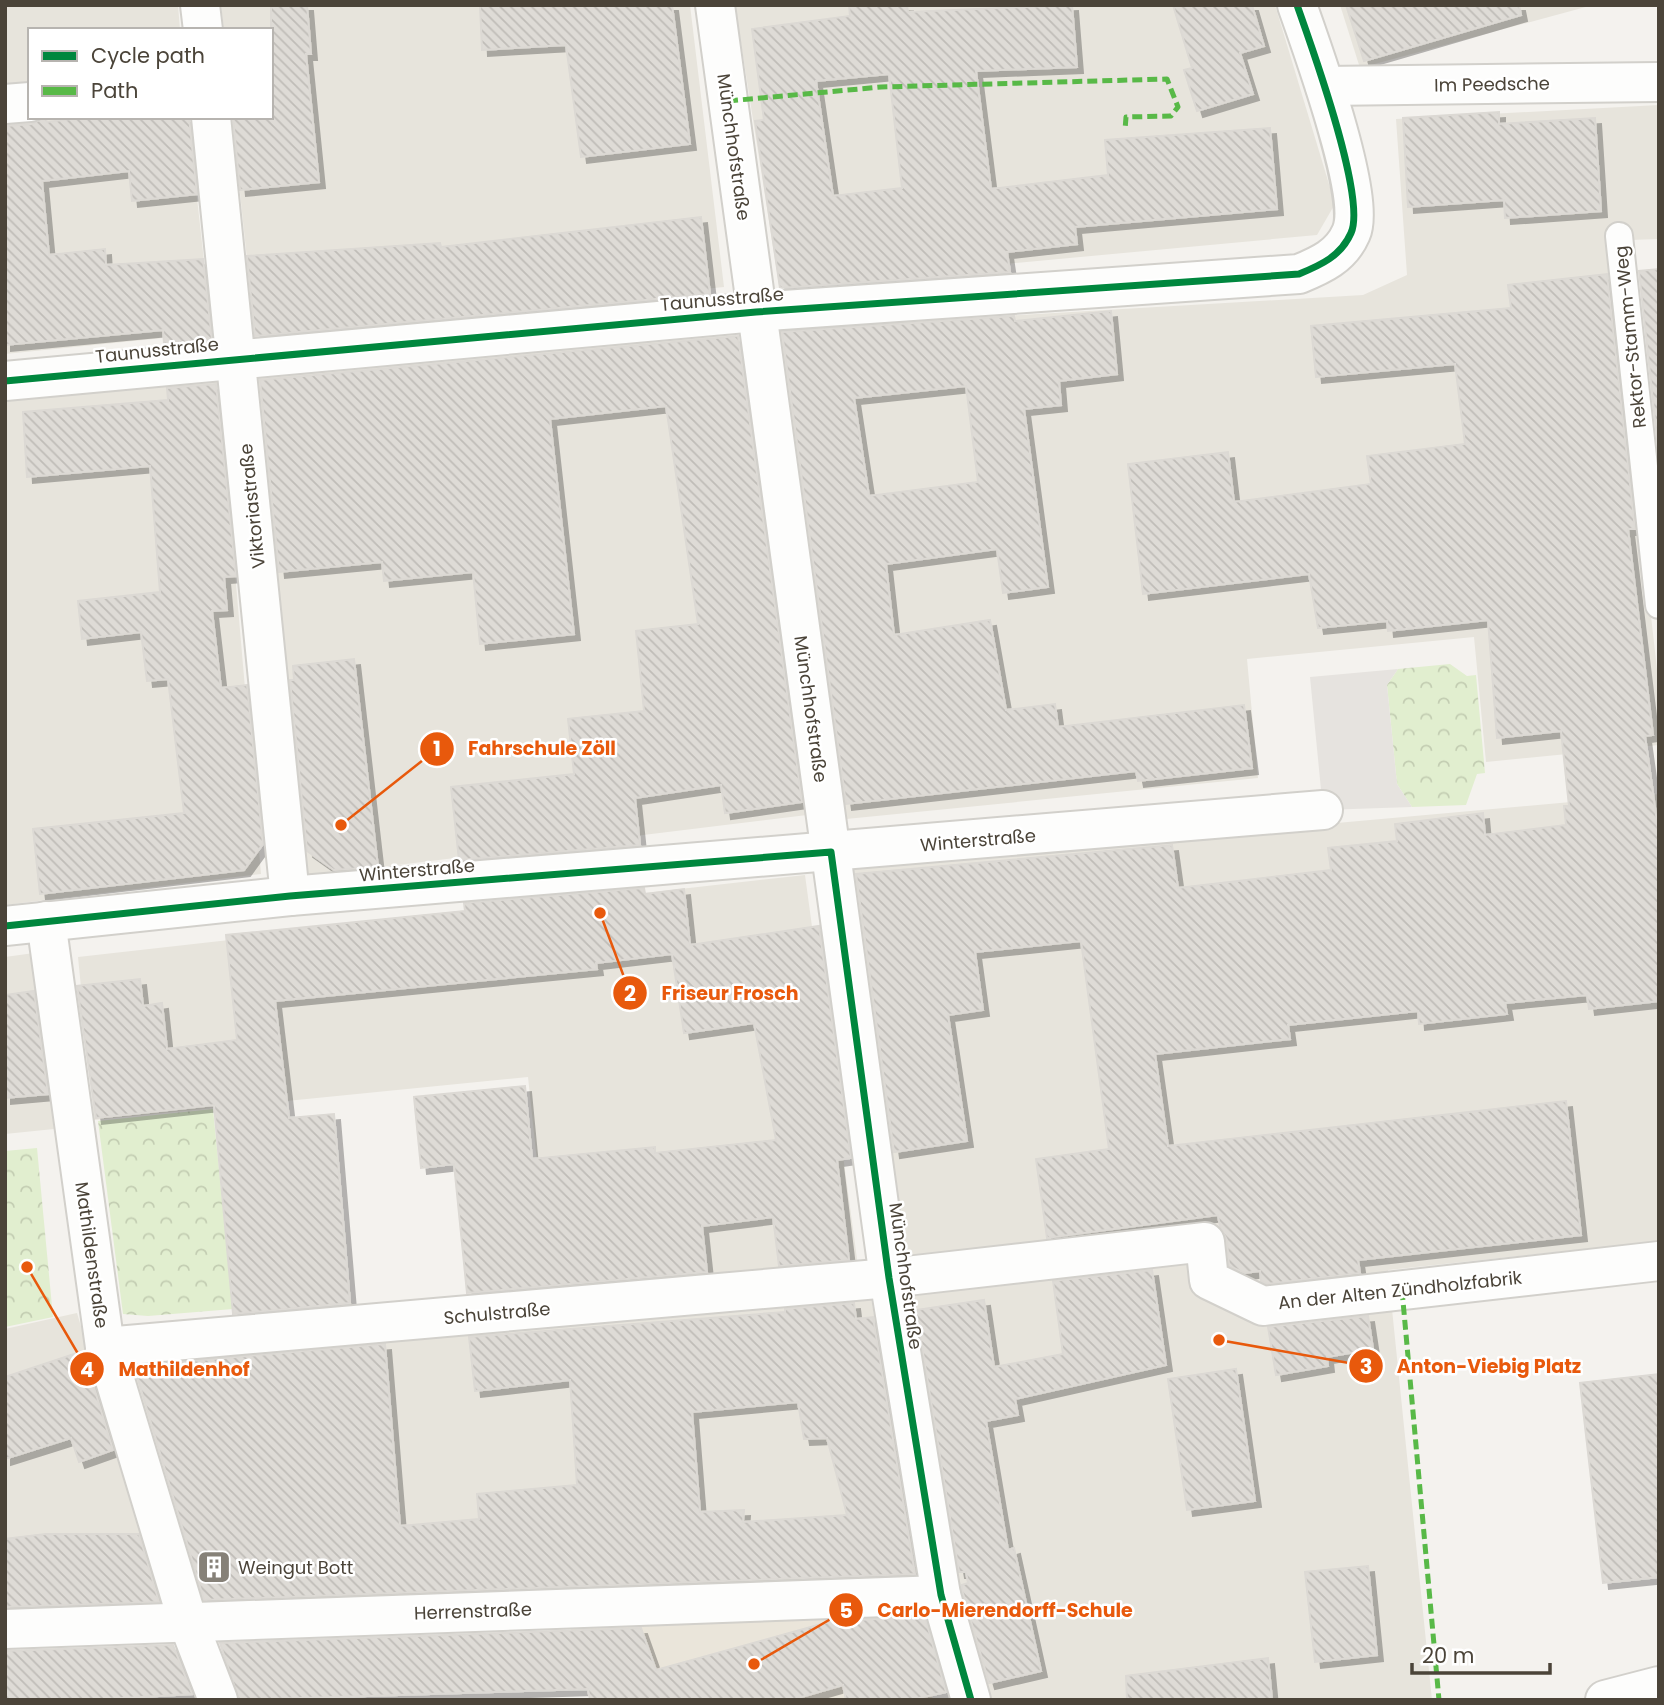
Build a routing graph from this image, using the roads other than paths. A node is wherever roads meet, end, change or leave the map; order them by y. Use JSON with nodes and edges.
{"nodes":[{"id":1,"x":200,"y":5,"type":"edge"},
{"id":2,"x":715,"y":5,"type":"edge"},
{"id":3,"x":1297,"y":5,"type":"edge"},
{"id":4,"x":202,"y":28,"type":"edge"},
{"id":5,"x":1659,"y":82,"type":"edge"},
{"id":6,"x":1325,"y":86,"type":"junction"},
{"id":7,"x":28,"y":102,"type":"edge"},
{"id":8,"x":5,"y":104,"type":"edge"},
{"id":9,"x":211,"y":119,"type":"edge"},
{"id":10,"x":1619,"y":236,"type":"dead end"},
{"id":11,"x":756,"y":312,"type":"junction"},
{"id":12,"x":238,"y":358,"type":"junction"},
{"id":13,"x":5,"y":381,"type":"edge"},
{"id":14,"x":1659,"y":605,"type":"edge"},
{"id":15,"x":1323,"y":810,"type":"dead end"},
{"id":16,"x":831,"y":852,"type":"junction"},
{"id":17,"x":290,"y":896,"type":"junction"},
{"id":18,"x":46,"y":921,"type":"junction"},
{"id":19,"x":5,"y":926,"type":"edge"},
{"id":20,"x":1659,"y":1261,"type":"edge"},
{"id":21,"x":889,"y":1278,"type":"junction"},
{"id":22,"x":105,"y":1347,"type":"junction"},
{"id":23,"x":941,"y":1595,"type":"junction"},
{"id":24,"x":188,"y":1622,"type":"junction"},
{"id":25,"x":5,"y":1629,"type":"edge"},
{"id":26,"x":1659,"y":1686,"type":"edge"},
{"id":27,"x":218,"y":1700,"type":"edge"},
{"id":28,"x":971,"y":1700,"type":"edge"},
{"id":29,"x":1605,"y":1700,"type":"edge"}],
"edges":[{"from":1,"to":4,"type":"street"},
{"from":2,"to":11,"type":"street","name":"Münchhofstraße"},
{"from":3,"to":6,"type":"street","name":"Taunusstraße"},
{"from":5,"to":6,"type":"street","name":"Im Peedsche"},
{"from":6,"to":11,"type":"street","name":"Taunusstraße"},
{"from":7,"to":8,"type":"street"},
{"from":9,"to":12,"type":"street","name":"Viktoriastraße"},
{"from":10,"to":14,"type":"lane","name":"Rektor-Stamm-Weg"},
{"from":11,"to":12,"type":"street","name":"Taunusstraße"},
{"from":11,"to":16,"type":"street","name":"Münchhofstraße"},
{"from":12,"to":13,"type":"street","name":"Taunusstraße"},
{"from":12,"to":17,"type":"street","name":"Viktoriastraße"},
{"from":15,"to":16,"type":"street","name":"Winterstraße"},
{"from":16,"to":17,"type":"street","name":"Winterstraße"},
{"from":16,"to":21,"type":"street","name":"Münchhofstraße"},
{"from":17,"to":18,"type":"street","name":"Winterstraße"},
{"from":18,"to":19,"type":"street","name":"Winterstraße"},
{"from":18,"to":22,"type":"street","name":"Mathildenstraße"},
{"from":20,"to":21,"type":"street","name":"An der Alten Zündholzfabrik"},
{"from":21,"to":22,"type":"street","name":"Schulstraße"},
{"from":21,"to":23,"type":"street","name":"Münchhofstraße"},
{"from":22,"to":24,"type":"street","name":"Mathildenstraße"},
{"from":23,"to":24,"type":"street","name":"Herrenstraße"},
{"from":23,"to":28,"type":"street","name":"Münchhofstraße"},
{"from":24,"to":25,"type":"street","name":"Herrenstraße"},
{"from":24,"to":27,"type":"street","name":"Mathildenstraße"},
{"from":26,"to":29,"type":"street"}]}
